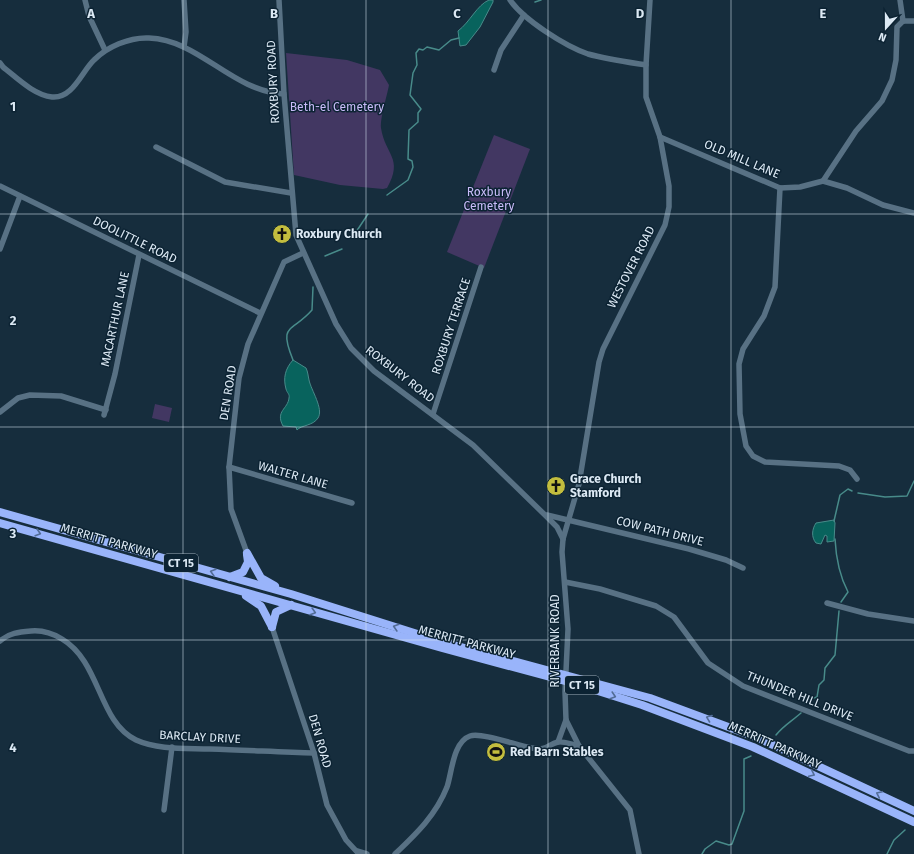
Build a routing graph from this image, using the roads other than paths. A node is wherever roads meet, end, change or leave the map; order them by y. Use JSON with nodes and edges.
{"nodes":[{"id":1,"x":85,"y":0,"type":"edge"},
{"id":2,"x":184,"y":0,"type":"edge"},
{"id":3,"x":279,"y":0,"type":"edge"},
{"id":4,"x":510,"y":0,"type":"edge"},
{"id":5,"x":650,"y":0,"type":"edge"},
{"id":6,"x":900,"y":0,"type":"edge"},
{"id":7,"x":524,"y":15,"type":"junction"},
{"id":8,"x":903,"y":21,"type":"junction"},
{"id":9,"x":914,"y":21,"type":"edge"},
{"id":10,"x":184,"y":47,"type":"junction"},
{"id":11,"x":105,"y":50,"type":"junction"},
{"id":12,"x":0,"y":63,"type":"edge"},
{"id":13,"x":646,"y":65,"type":"junction"},
{"id":14,"x":494,"y":70,"type":"dead end"},
{"id":15,"x":284,"y":94,"type":"junction"},
{"id":16,"x":660,"y":137,"type":"junction"},
{"id":17,"x":156,"y":147,"type":"dead end"},
{"id":18,"x":823,"y":181,"type":"junction"},
{"id":19,"x":0,"y":186,"type":"edge"},
{"id":20,"x":780,"y":188,"type":"junction"},
{"id":21,"x":291,"y":193,"type":"junction"},
{"id":22,"x":20,"y":196,"type":"junction"},
{"id":23,"x":912,"y":211,"type":"edge"},
{"id":24,"x":0,"y":249,"type":"edge"},
{"id":25,"x":303,"y":253,"type":"junction"},
{"id":26,"x":139,"y":255,"type":"junction"},
{"id":27,"x":482,"y":267,"type":"dead end"},
{"id":28,"x":260,"y":313,"type":"junction"},
{"id":29,"x":0,"y":412,"type":"edge"},
{"id":30,"x":433,"y":414,"type":"junction"},
{"id":31,"x":229,"y":467,"type":"junction"},
{"id":32,"x":857,"y":479,"type":"dead end"},
{"id":33,"x":352,"y":503,"type":"dead end"},
{"id":34,"x":0,"y":512,"type":"edge"},
{"id":35,"x":545,"y":515,"type":"junction"},
{"id":36,"x":570,"y":520,"type":"junction"},
{"id":37,"x":0,"y":522,"type":"edge"},
{"id":38,"x":563,"y":539,"type":"junction"},
{"id":39,"x":247,"y":553,"type":"junction"},
{"id":40,"x":743,"y":568,"type":"dead end"},
{"id":41,"x":230,"y":577,"type":"junction"},
{"id":42,"x":565,"y":582,"type":"junction"},
{"id":43,"x":235,"y":589,"type":"junction"},
{"id":44,"x":291,"y":594,"type":"junction"},
{"id":45,"x":827,"y":603,"type":"dead end"},
{"id":46,"x":291,"y":605,"type":"junction"},
{"id":47,"x":914,"y":621,"type":"edge"},
{"id":48,"x":272,"y":627,"type":"junction"},
{"id":49,"x":0,"y":641,"type":"edge"},
{"id":50,"x":566,"y":720,"type":"junction"},
{"id":51,"x":558,"y":742,"type":"junction"},
{"id":52,"x":579,"y":746,"type":"junction"},
{"id":53,"x":172,"y":747,"type":"junction"},
{"id":54,"x":914,"y":751,"type":"edge"},
{"id":55,"x":314,"y":753,"type":"junction"},
{"id":56,"x":164,"y":810,"type":"dead end"},
{"id":57,"x":914,"y":811,"type":"edge"},
{"id":58,"x":914,"y":822,"type":"edge"},
{"id":59,"x":358,"y":852,"type":"edge"},
{"id":60,"x":367,"y":854,"type":"edge"},
{"id":61,"x":395,"y":854,"type":"edge"},
{"id":62,"x":639,"y":854,"type":"edge"}],
"edges":[{"from":1,"to":11,"type":"street"},
{"from":2,"to":10,"type":"street"},
{"from":3,"to":15,"type":"street","name":"ROXBURY ROAD"},
{"from":4,"to":7,"type":"street"},
{"from":5,"to":13,"type":"street","name":"WESTOVER ROAD"},
{"from":6,"to":8,"type":"street"},
{"from":7,"to":13,"type":"street"},
{"from":7,"to":14,"type":"street"},
{"from":8,"to":9,"type":"street"},
{"from":8,"to":18,"type":"street"},
{"from":10,"to":11,"type":"street"},
{"from":10,"to":15,"type":"street"},
{"from":11,"to":12,"type":"street"},
{"from":13,"to":16,"type":"street","name":"WESTOVER ROAD"},
{"from":15,"to":21,"type":"street","name":"ROXBURY ROAD"},
{"from":16,"to":20,"type":"street","name":"OLD MILL LANE"},
{"from":16,"to":36,"type":"street","name":"WESTOVER ROAD"},
{"from":17,"to":21,"type":"street"},
{"from":18,"to":20,"type":"street","name":"OLD MILL LANE"},
{"from":18,"to":23,"type":"street"},
{"from":19,"to":22,"type":"street","name":"DOOLITTLE ROAD"},
{"from":20,"to":32,"type":"street"},
{"from":21,"to":25,"type":"street","name":"ROXBURY ROAD"},
{"from":22,"to":24,"type":"street"},
{"from":22,"to":26,"type":"street","name":"DOOLITTLE ROAD"},
{"from":25,"to":28,"type":"street","name":"DEN ROAD"},
{"from":25,"to":30,"type":"street","name":"ROXBURY ROAD"},
{"from":26,"to":28,"type":"street","name":"DOOLITTLE ROAD"},
{"from":26,"to":29,"type":"street","name":"MACARTHUR LANE"},
{"from":27,"to":30,"type":"street","name":"ROXBURY TERRACE"},
{"from":28,"to":31,"type":"street","name":"DEN ROAD"},
{"from":30,"to":35,"type":"street","name":"ROXBURY ROAD"},
{"from":31,"to":33,"type":"street","name":"WALTER LANE"},
{"from":31,"to":39,"type":"street","name":"DEN ROAD"},
{"from":41,"to":34,"type":"highway","name":"MERRITT PARKWAY","number":"CT 15","one_way":true},
{"from":35,"to":36,"type":"street"},
{"from":35,"to":38,"type":"street","name":"ROXBURY ROAD"},
{"from":36,"to":38,"type":"street","name":"WESTOVER ROAD"},
{"from":36,"to":40,"type":"street","name":"COW PATH DRIVE"},
{"from":37,"to":43,"type":"highway","name":"MERRITT PARKWAY","number":"CT 15","one_way":true},
{"from":38,"to":42,"type":"street","name":"RIVERBANK ROAD"},
{"from":39,"to":41,"type":"highway"},
{"from":39,"to":44,"type":"highway"},
{"from":41,"to":44,"type":"highway","name":"MERRITT PARKWAY","number":"CT 15"},
{"from":42,"to":50,"type":"street","name":"RIVERBANK ROAD"},
{"from":42,"to":54,"type":"street","name":"THUNDER HILL DRIVE"},
{"from":43,"to":46,"type":"highway","name":"MERRITT PARKWAY","number":"CT 15"},
{"from":43,"to":48,"type":"highway"},
{"from":57,"to":44,"type":"highway","name":"MERRITT PARKWAY","number":"CT 15","one_way":true},
{"from":45,"to":47,"type":"street"},
{"from":46,"to":48,"type":"highway"},
{"from":46,"to":58,"type":"highway","name":"MERRITT PARKWAY","number":"CT 15","one_way":true},
{"from":48,"to":55,"type":"street","name":"DEN ROAD"},
{"from":49,"to":53,"type":"street","name":"BARCLAY DRIVE"},
{"from":50,"to":51,"type":"street","name":"RIVERBANK ROAD"},
{"from":50,"to":52,"type":"street","name":"RIVERBANK ROAD"},
{"from":51,"to":52,"type":"street"},
{"from":51,"to":61,"type":"street"},
{"from":52,"to":62,"type":"street","name":"RIVERBANK ROAD"},
{"from":53,"to":55,"type":"street","name":"BARCLAY DRIVE"},
{"from":53,"to":56,"type":"street"},
{"from":55,"to":59,"type":"street","name":"DEN ROAD"},
{"from":59,"to":60,"type":"street"}]}
